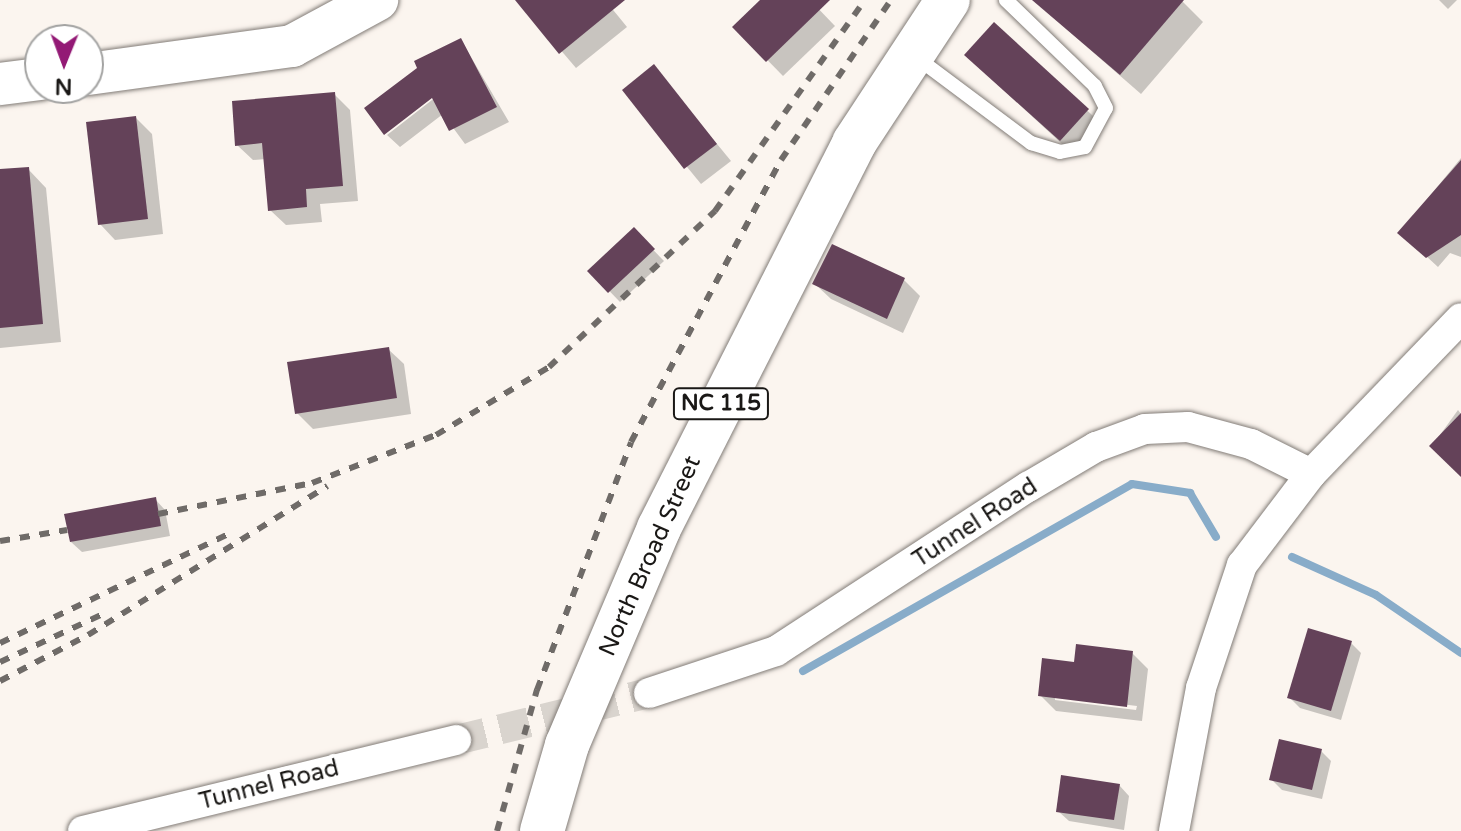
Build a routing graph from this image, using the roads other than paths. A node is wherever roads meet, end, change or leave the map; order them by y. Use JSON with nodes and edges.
{"nodes":[{"id":1,"x":377,"y":0,"type":"edge"},
{"id":2,"x":948,"y":0,"type":"edge"},
{"id":3,"x":1006,"y":0,"type":"edge"},
{"id":4,"x":912,"y":55,"type":"junction"},
{"id":5,"x":104,"y":72,"type":"edge"},
{"id":6,"x":24,"y":81,"type":"edge"},
{"id":7,"x":0,"y":84,"type":"edge"},
{"id":8,"x":1461,"y":318,"type":"edge"},
{"id":9,"x":1311,"y":474,"type":"junction"},
{"id":10,"x":649,"y":693,"type":"tunnel mouth"},
{"id":11,"x":456,"y":740,"type":"tunnel mouth"},
{"id":12,"x":83,"y":831,"type":"edge"},
{"id":13,"x":542,"y":831,"type":"edge"},
{"id":14,"x":1174,"y":831,"type":"edge"}],
"edges":[{"from":1,"to":5,"type":"main road"},
{"from":2,"to":4,"type":"main road","name":"North Broad Street","number":"NC 115"},
{"from":3,"to":4,"type":"lane"},
{"from":4,"to":13,"type":"main road","name":"North Broad Street","number":"NC 115"},
{"from":6,"to":7,"type":"main road"},
{"from":8,"to":9,"type":"street"},
{"from":9,"to":10,"type":"street","name":"Tunnel Road"},
{"from":9,"to":14,"type":"street"},
{"from":11,"to":12,"type":"street","name":"Tunnel Road"}]}
